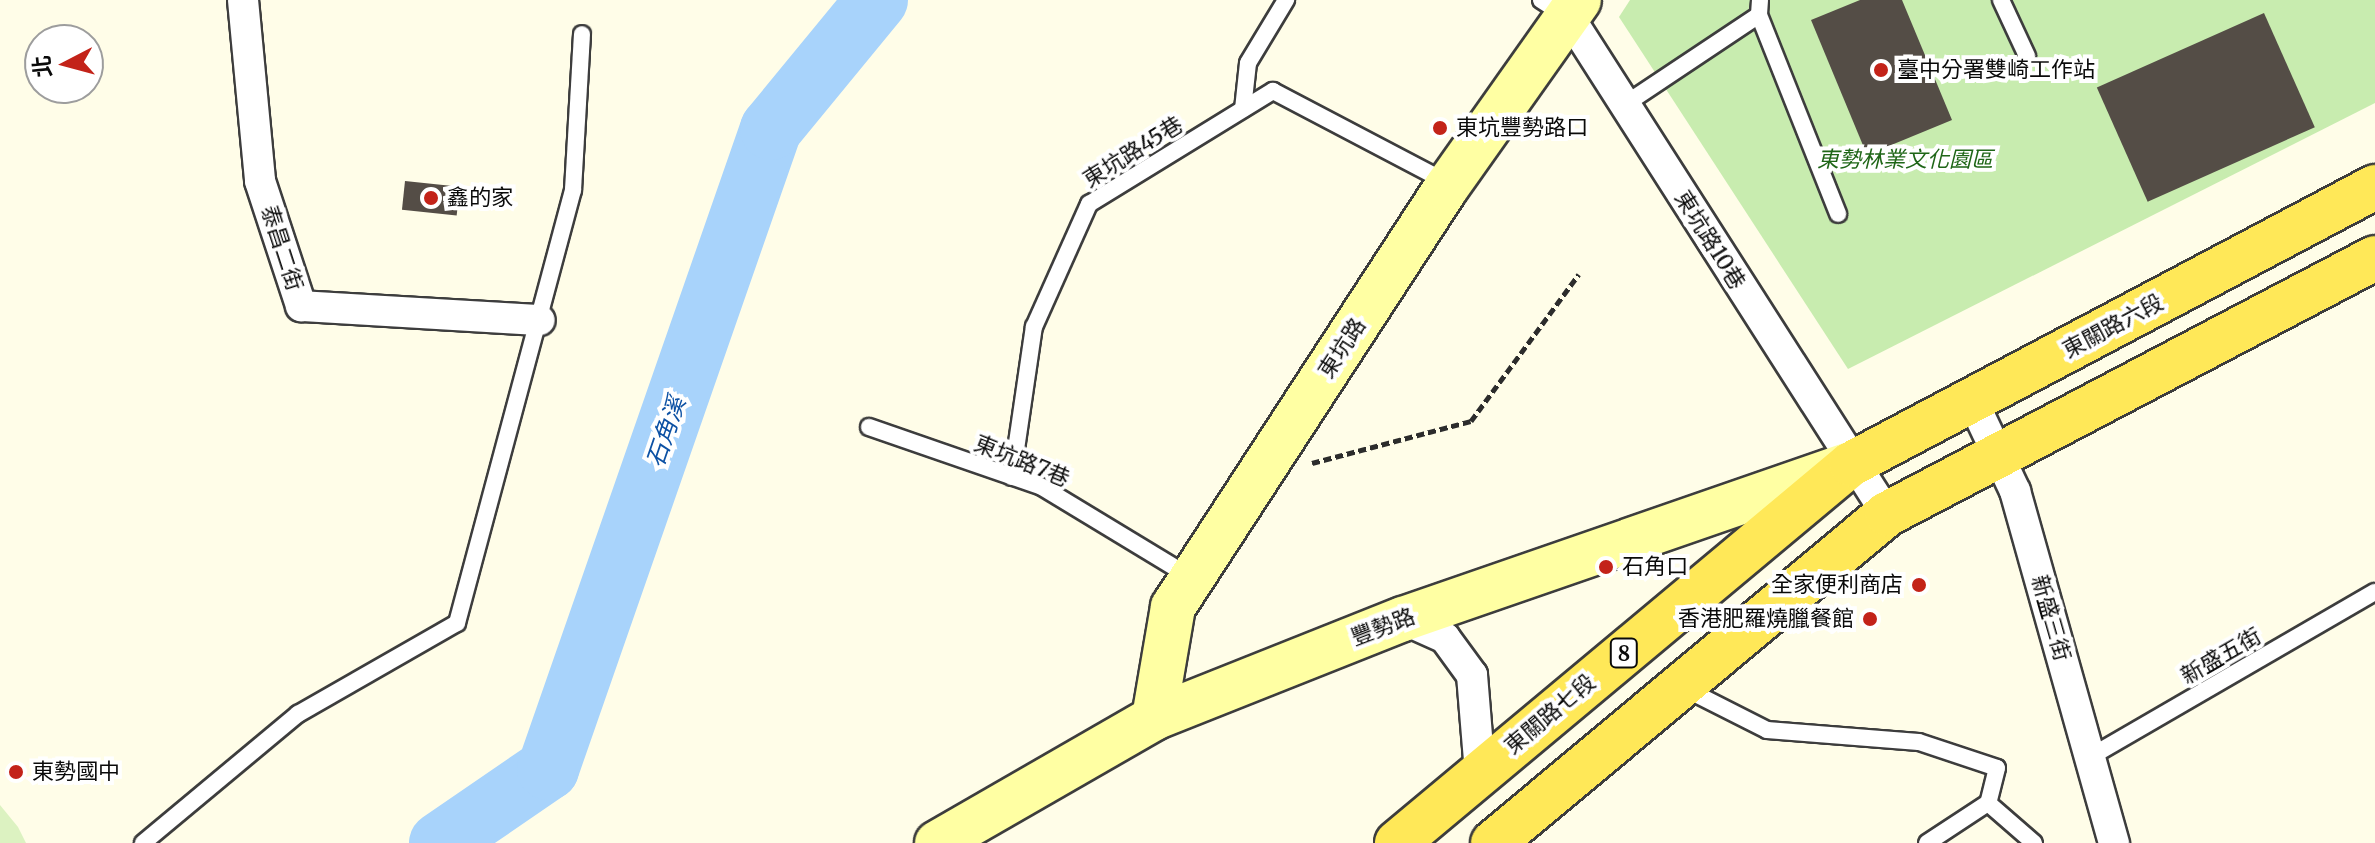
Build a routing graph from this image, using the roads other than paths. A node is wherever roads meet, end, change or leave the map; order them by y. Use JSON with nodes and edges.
{"nodes":[{"id":1,"x":243,"y":0,"type":"edge"},
{"id":2,"x":1286,"y":0,"type":"edge"},
{"id":3,"x":2001,"y":0,"type":"edge"},
{"id":4,"x":1563,"y":6,"type":"edge"},
{"id":5,"x":1759,"y":8,"type":"edge"},
{"id":6,"x":582,"y":34,"type":"dead end"},
{"id":7,"x":2027,"y":56,"type":"dead end"},
{"id":8,"x":1624,"y":105,"type":"junction"},
{"id":9,"x":1243,"y":109,"type":"junction"},
{"id":10,"x":1450,"y":184,"type":"junction"},
{"id":11,"x":2375,"y":187,"type":"edge"},
{"id":12,"x":1838,"y":214,"type":"dead end"},
{"id":13,"x":2375,"y":258,"type":"edge"},
{"id":14,"x":540,"y":320,"type":"junction"},
{"id":15,"x":1972,"y":400,"type":"junction"},
{"id":16,"x":869,"y":427,"type":"dead end"},
{"id":17,"x":2000,"y":457,"type":"junction"},
{"id":18,"x":1851,"y":464,"type":"junction"},
{"id":19,"x":1012,"y":477,"type":"junction"},
{"id":20,"x":1887,"y":514,"type":"junction"},
{"id":21,"x":1192,"y":578,"type":"junction"},
{"id":22,"x":2375,"y":592,"type":"edge"},
{"id":23,"x":1403,"y":619,"type":"junction"},
{"id":24,"x":1681,"y":686,"type":"junction"},
{"id":25,"x":1154,"y":718,"type":"junction"},
{"id":26,"x":2090,"y":757,"type":"junction"},
{"id":27,"x":1480,"y":772,"type":"junction"},
{"id":28,"x":1988,"y":803,"type":"junction"},
{"id":29,"x":143,"y":843,"type":"edge"},
{"id":30,"x":937,"y":843,"type":"edge"},
{"id":31,"x":1397,"y":843,"type":"edge"},
{"id":32,"x":1493,"y":843,"type":"edge"},
{"id":33,"x":1927,"y":843,"type":"edge"},
{"id":34,"x":2034,"y":843,"type":"edge"},
{"id":35,"x":2114,"y":843,"type":"edge"}],
"edges":[{"from":1,"to":14,"type":"street","name":"泰昌二街"},
{"from":2,"to":9,"type":"lane"},
{"from":3,"to":7,"type":"lane"},
{"from":4,"to":8,"type":"street","name":"東坑路10巷"},
{"from":4,"to":10,"type":"street","name":"東坑路"},
{"from":5,"to":8,"type":"lane"},
{"from":5,"to":12,"type":"lane"},
{"from":6,"to":14,"type":"lane"},
{"from":8,"to":18,"type":"street","name":"東坑路10巷"},
{"from":9,"to":10,"type":"lane","name":"東坑路45巷"},
{"from":9,"to":19,"type":"lane","name":"東坑路45巷"},
{"from":10,"to":21,"type":"street","name":"東坑路"},
{"from":11,"to":15,"type":"main road","name":"東關路六段","number":"8"},
{"from":13,"to":17,"type":"main road"},
{"from":14,"to":29,"type":"lane"},
{"from":15,"to":17,"type":"street","name":"新盛三街"},
{"from":15,"to":18,"type":"main road","name":"東關路六段","number":"8"},
{"from":16,"to":19,"type":"lane","name":"東坑路7巷"},
{"from":17,"to":20,"type":"main road"},
{"from":17,"to":26,"type":"street","name":"新盛三街"},
{"from":18,"to":20,"type":"street","name":"東坑路10巷"},
{"from":18,"to":23,"type":"street","name":"豐勢路"},
{"from":18,"to":27,"type":"main road","name":"東關路七段","number":"8"},
{"from":19,"to":21,"type":"lane","name":"東坑路7巷"},
{"from":20,"to":24,"type":"main road"},
{"from":21,"to":25,"type":"street","name":"東坑路"},
{"from":22,"to":26,"type":"lane","name":"新盛五街"},
{"from":23,"to":25,"type":"street","name":"豐勢路"},
{"from":23,"to":27,"type":"street"},
{"from":24,"to":28,"type":"lane"},
{"from":24,"to":32,"type":"main road"},
{"from":25,"to":30,"type":"street","name":"豐勢路"},
{"from":26,"to":35,"type":"street","name":"新盛三街"},
{"from":27,"to":31,"type":"main road","name":"東關路七段","number":"8"},
{"from":28,"to":33,"type":"lane"},
{"from":28,"to":34,"type":"lane"}]}
